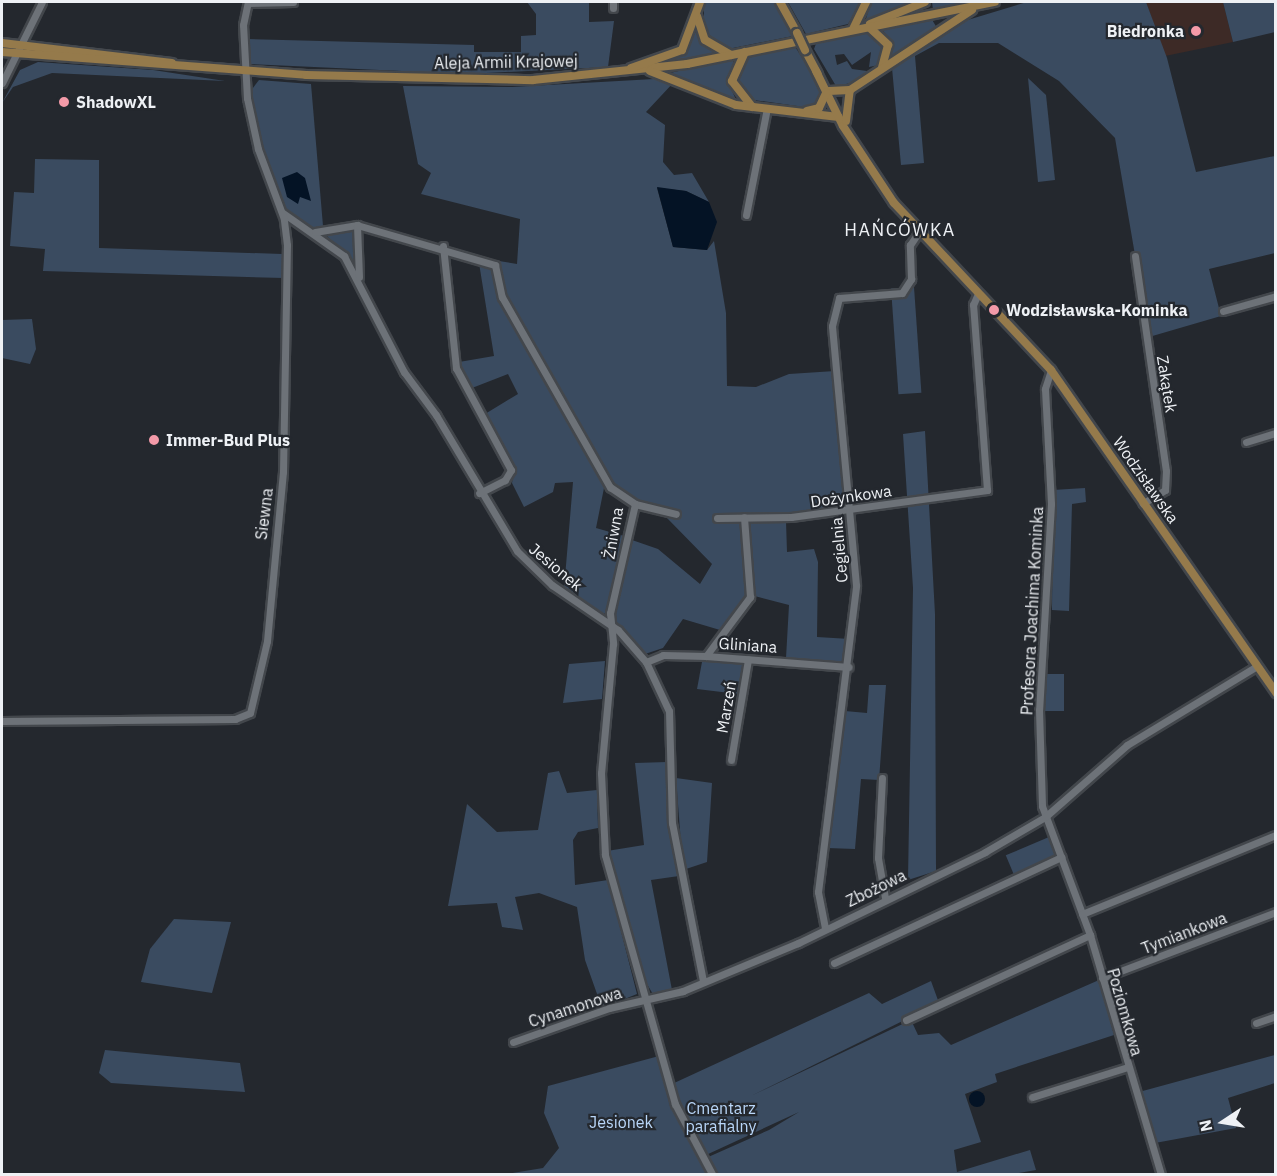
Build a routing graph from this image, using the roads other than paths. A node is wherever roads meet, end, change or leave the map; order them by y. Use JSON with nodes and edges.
{"nodes":[{"id":1,"x":42,"y":2,"type":"edge"},
{"id":2,"x":248,"y":2,"type":"edge"},
{"id":3,"x":293,"y":2,"type":"edge"},
{"id":4,"x":700,"y":2,"type":"edge"},
{"id":5,"x":780,"y":2,"type":"edge"},
{"id":6,"x":866,"y":2,"type":"edge"},
{"id":7,"x":925,"y":2,"type":"edge"},
{"id":8,"x":991,"y":2,"type":"edge"},
{"id":9,"x":697,"y":13,"type":"junction"},
{"id":10,"x":866,"y":26,"type":"junction"},
{"id":11,"x":853,"y":29,"type":"junction"},
{"id":12,"x":2,"y":43,"type":"edge"},
{"id":13,"x":21,"y":49,"type":"junction"},
{"id":14,"x":2,"y":52,"type":"edge"},
{"id":15,"x":745,"y":52,"type":"junction"},
{"id":16,"x":731,"y":55,"type":"junction"},
{"id":17,"x":882,"y":68,"type":"junction"},
{"id":18,"x":647,"y":69,"type":"junction"},
{"id":19,"x":245,"y":72,"type":"junction"},
{"id":20,"x":620,"y":72,"type":"junction"},
{"id":21,"x":2,"y":83,"type":"edge"},
{"id":22,"x":850,"y":90,"type":"junction"},
{"id":23,"x":827,"y":92,"type":"junction"},
{"id":24,"x":752,"y":107,"type":"junction"},
{"id":25,"x":766,"y":108,"type":"junction"},
{"id":26,"x":807,"y":111,"type":"junction"},
{"id":27,"x":842,"y":119,"type":"junction"},
{"id":28,"x":283,"y":213,"type":"junction"},
{"id":29,"x":746,"y":215,"type":"dead end"},
{"id":30,"x":357,"y":225,"type":"junction"},
{"id":31,"x":315,"y":232,"type":"junction"},
{"id":32,"x":918,"y":233,"type":"junction"},
{"id":33,"x":443,"y":246,"type":"junction"},
{"id":34,"x":1135,"y":256,"type":"dead end"},
{"id":35,"x":358,"y":277,"type":"junction"},
{"id":36,"x":978,"y":294,"type":"junction"},
{"id":37,"x":1275,"y":296,"type":"edge"},
{"id":38,"x":1223,"y":311,"type":"dead end"},
{"id":39,"x":1051,"y":370,"type":"junction"},
{"id":40,"x":1275,"y":433,"type":"edge"},
{"id":41,"x":1246,"y":442,"type":"dead end"},
{"id":42,"x":479,"y":493,"type":"junction"},
{"id":43,"x":1143,"y":503,"type":"junction"},
{"id":44,"x":635,"y":504,"type":"junction"},
{"id":45,"x":849,"y":510,"type":"junction"},
{"id":46,"x":676,"y":514,"type":"dead end"},
{"id":47,"x":717,"y":518,"type":"dead end"},
{"id":48,"x":744,"y":518,"type":"junction"},
{"id":49,"x":613,"y":625,"type":"junction"},
{"id":50,"x":706,"y":656,"type":"junction"},
{"id":51,"x":748,"y":659,"type":"junction"},
{"id":52,"x":646,"y":662,"type":"junction"},
{"id":53,"x":1257,"y":666,"type":"junction"},
{"id":54,"x":849,"y":667,"type":"junction"},
{"id":55,"x":1275,"y":693,"type":"edge"},
{"id":56,"x":2,"y":721,"type":"edge"},
{"id":57,"x":731,"y":760,"type":"dead end"},
{"id":58,"x":882,"y":778,"type":"dead end"},
{"id":59,"x":1045,"y":817,"type":"junction"},
{"id":60,"x":1275,"y":836,"type":"edge"},
{"id":61,"x":1061,"y":857,"type":"junction"},
{"id":62,"x":885,"y":897,"type":"junction"},
{"id":63,"x":1275,"y":912,"type":"edge"},
{"id":64,"x":1082,"y":914,"type":"junction"},
{"id":65,"x":825,"y":928,"type":"junction"},
{"id":66,"x":1090,"y":935,"type":"junction"},
{"id":67,"x":834,"y":963,"type":"dead end"},
{"id":68,"x":1102,"y":978,"type":"junction"},
{"id":69,"x":704,"y":981,"type":"junction"},
{"id":70,"x":646,"y":1000,"type":"junction"},
{"id":71,"x":1275,"y":1016,"type":"edge"},
{"id":72,"x":906,"y":1020,"type":"dead end"},
{"id":73,"x":1256,"y":1023,"type":"dead end"},
{"id":74,"x":513,"y":1042,"type":"dead end"},
{"id":75,"x":1128,"y":1067,"type":"junction"},
{"id":76,"x":1032,"y":1097,"type":"dead end"},
{"id":77,"x":712,"y":1174,"type":"edge"},
{"id":78,"x":1161,"y":1174,"type":"edge"}],
"edges":[{"from":1,"to":13,"type":"street"},
{"from":2,"to":3,"type":"street"},
{"from":2,"to":19,"type":"street","name":"Siewna"},
{"from":4,"to":9,"type":"main road"},
{"from":5,"to":23,"type":"main road","name":"Wodzisławska","bridge":true},
{"from":6,"to":11,"type":"main road"},
{"from":7,"to":10,"type":"main road","name":"Aleja Armii Krajowej"},
{"from":8,"to":10,"type":"main road","name":"Aleja Armii Krajowej"},
{"from":8,"to":17,"type":"main road"},
{"from":9,"to":16,"type":"main road"},
{"from":9,"to":20,"type":"main road"},
{"from":10,"to":11,"type":"main road","name":"Aleja Armii Krajowej"},
{"from":10,"to":17,"type":"main road"},
{"from":11,"to":15,"type":"main road","name":"Aleja Armii Krajowej"},
{"from":12,"to":13,"type":"main road","name":"Aleja Armii Krajowej"},
{"from":13,"to":14,"type":"main road","name":"Aleja Armii Krajowej"},
{"from":13,"to":19,"type":"main road","name":"Aleja Armii Krajowej"},
{"from":13,"to":21,"type":"street"},
{"from":15,"to":16,"type":"main road","name":"Aleja Armii Krajowej"},
{"from":15,"to":24,"type":"main road"},
{"from":16,"to":18,"type":"main road","name":"Aleja Armii Krajowej"},
{"from":17,"to":22,"type":"main road"},
{"from":18,"to":20,"type":"main road","name":"Aleja Armii Krajowej"},
{"from":18,"to":24,"type":"main road"},
{"from":19,"to":20,"type":"main road","name":"Aleja Armii Krajowej"},
{"from":19,"to":28,"type":"street","name":"Siewna"},
{"from":22,"to":23,"type":"main road"},
{"from":22,"to":27,"type":"main road"},
{"from":23,"to":26,"type":"main road"},
{"from":23,"to":27,"type":"main road","name":"Wodzisławska"},
{"from":24,"to":25,"type":"main road"},
{"from":25,"to":26,"type":"main road"},
{"from":25,"to":29,"type":"street"},
{"from":26,"to":27,"type":"main road"},
{"from":27,"to":32,"type":"main road","name":"Wodzisławska"},
{"from":28,"to":31,"type":"street","name":"Jesionek"},
{"from":28,"to":56,"type":"street","name":"Siewna"},
{"from":30,"to":31,"type":"street"},
{"from":30,"to":33,"type":"street","name":"Żniwna"},
{"from":30,"to":35,"type":"street"},
{"from":31,"to":35,"type":"street","name":"Jesionek"},
{"from":32,"to":36,"type":"main road","name":"Wodzisławska"},
{"from":32,"to":45,"type":"street","name":"Cegielnia"},
{"from":33,"to":42,"type":"street"},
{"from":33,"to":44,"type":"street","name":"Żniwna"},
{"from":34,"to":43,"type":"street","name":"Zakątek"},
{"from":35,"to":42,"type":"street","name":"Jesionek"},
{"from":36,"to":39,"type":"main road","name":"Wodzisławska"},
{"from":36,"to":45,"type":"street","name":"Dożynkowa"},
{"from":37,"to":38,"type":"street"},
{"from":39,"to":43,"type":"main road","name":"Wodzisławska"},
{"from":39,"to":59,"type":"street","name":"Profesora Joachima Kominka"},
{"from":40,"to":41,"type":"street"},
{"from":42,"to":49,"type":"street","name":"Jesionek"},
{"from":43,"to":53,"type":"main road","name":"Wodzisławska"},
{"from":44,"to":46,"type":"street"},
{"from":44,"to":49,"type":"street","name":"Żniwna"},
{"from":45,"to":48,"type":"street","name":"Dożynkowa"},
{"from":45,"to":54,"type":"street","name":"Cegielnia"},
{"from":47,"to":48,"type":"street","name":"Dożynkowa"},
{"from":48,"to":50,"type":"street"},
{"from":49,"to":52,"type":"street","name":"Jesionek"},
{"from":49,"to":70,"type":"street","name":"Żniwna"},
{"from":50,"to":51,"type":"street","name":"Gliniana"},
{"from":50,"to":52,"type":"street","name":"Gliniana"},
{"from":51,"to":54,"type":"street","name":"Gliniana"},
{"from":51,"to":57,"type":"street","name":"Marzeń"},
{"from":52,"to":69,"type":"street","name":"Jesionek"},
{"from":53,"to":55,"type":"main road","name":"Wodzisławska"},
{"from":53,"to":59,"type":"street","name":"Zbożowa"},
{"from":54,"to":65,"type":"street","name":"Cegielnia"},
{"from":58,"to":62,"type":"street"},
{"from":59,"to":61,"type":"street","name":"Poziomkowa"},
{"from":59,"to":62,"type":"street","name":"Zbożowa"},
{"from":60,"to":64,"type":"street"},
{"from":61,"to":64,"type":"street","name":"Poziomkowa"},
{"from":61,"to":67,"type":"street"},
{"from":62,"to":65,"type":"street","name":"Zbożowa"},
{"from":63,"to":68,"type":"street","name":"Tymiankowa"},
{"from":64,"to":66,"type":"street","name":"Poziomkowa"},
{"from":65,"to":69,"type":"street","name":"Zbożowa"},
{"from":66,"to":68,"type":"street","name":"Poziomkowa"},
{"from":66,"to":72,"type":"street"},
{"from":68,"to":75,"type":"street","name":"Poziomkowa"},
{"from":69,"to":70,"type":"street","name":"Zbożowa"},
{"from":70,"to":74,"type":"street","name":"Cynamonowa"},
{"from":70,"to":77,"type":"street"},
{"from":71,"to":73,"type":"street"},
{"from":75,"to":76,"type":"street"},
{"from":75,"to":78,"type":"street","name":"Poziomkowa"}]}
